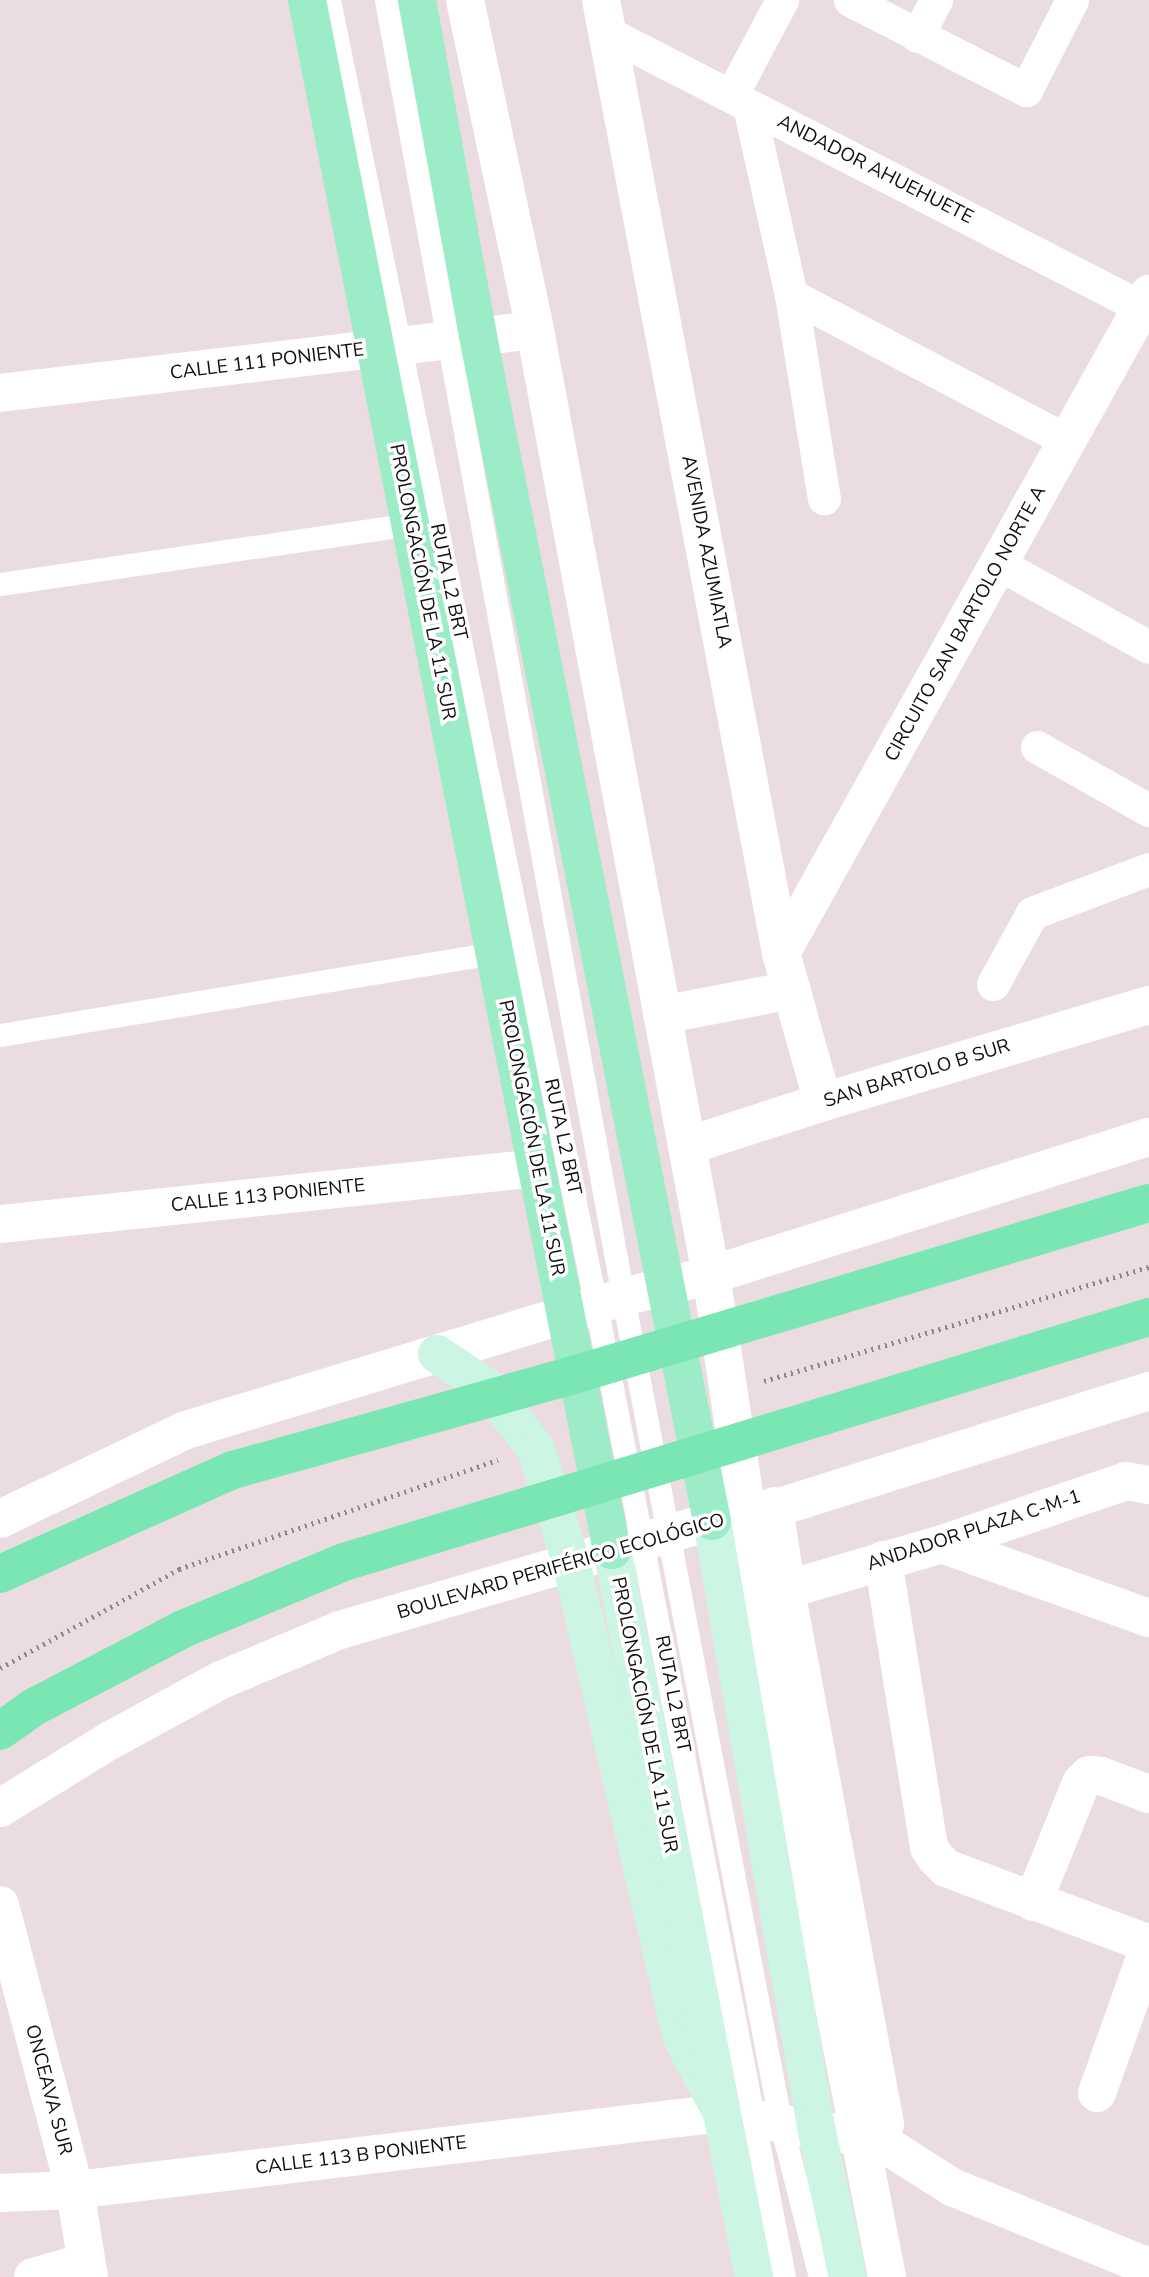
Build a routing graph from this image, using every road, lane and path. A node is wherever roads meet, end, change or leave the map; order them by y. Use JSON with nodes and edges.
{"nodes":[{"id":1,"x":307,"y":0,"type":"edge"},
{"id":2,"x":329,"y":0,"type":"edge"},
{"id":3,"x":386,"y":0,"type":"edge"},
{"id":4,"x":417,"y":0,"type":"edge"},
{"id":5,"x":465,"y":0,"type":"edge"},
{"id":6,"x":782,"y":0,"type":"edge"},
{"id":7,"x":850,"y":0,"type":"edge"},
{"id":8,"x":936,"y":0,"type":"edge"},
{"id":9,"x":1072,"y":0,"type":"edge"},
{"id":10,"x":605,"y":17,"type":"edge"},
{"id":11,"x":917,"y":36,"type":"junction"},
{"id":12,"x":740,"y":101,"type":"junction"},
{"id":13,"x":792,"y":295,"type":"junction"},
{"id":14,"x":1146,"y":304,"type":"edge"},
{"id":15,"x":534,"y":330,"type":"junction"},
{"id":16,"x":464,"y":338,"type":"junction"},
{"id":17,"x":387,"y":348,"type":"junction"},
{"id":18,"x":0,"y":393,"type":"edge"},
{"id":19,"x":1068,"y":441,"type":"junction"},
{"id":20,"x":824,"y":498,"type":"dead end"},
{"id":21,"x":411,"y":524,"type":"junction"},
{"id":22,"x":999,"y":564,"type":"junction"},
{"id":23,"x":0,"y":584,"type":"edge"},
{"id":24,"x":1149,"y":647,"type":"edge"},
{"id":25,"x":1037,"y":747,"type":"dead end"},
{"id":26,"x":1149,"y":810,"type":"edge"},
{"id":27,"x":1149,"y":869,"type":"edge"},
{"id":28,"x":494,"y":953,"type":"junction"},
{"id":29,"x":781,"y":953,"type":"junction"},
{"id":30,"x":993,"y":984,"type":"dead end"},
{"id":31,"x":792,"y":990,"type":"junction"},
{"id":32,"x":1149,"y":1005,"type":"edge"},
{"id":33,"x":662,"y":1015,"type":"junction"},
{"id":34,"x":0,"y":1035,"type":"edge"},
{"id":35,"x":823,"y":1102,"type":"junction"},
{"id":36,"x":1149,"y":1137,"type":"edge"},
{"id":37,"x":687,"y":1146,"type":"junction"},
{"id":38,"x":537,"y":1168,"type":"junction"},
{"id":39,"x":1149,"y":1203,"type":"edge"},
{"id":40,"x":0,"y":1224,"type":"edge"},
{"id":41,"x":711,"y":1275,"type":"junction"},
{"id":42,"x":666,"y":1286,"type":"junction"},
{"id":43,"x":595,"y":1306,"type":"junction"},
{"id":44,"x":1149,"y":1317,"type":"edge"},
{"id":45,"x":437,"y":1354,"type":"junction"},
{"id":46,"x":1149,"y":1391,"type":"edge"},
{"id":47,"x":1149,"y":1485,"type":"edge"},
{"id":48,"x":744,"y":1515,"type":"junction"},
{"id":49,"x":0,"y":1519,"type":"edge"},
{"id":50,"x":641,"y":1542,"type":"junction"},
{"id":51,"x":942,"y":1544,"type":"junction"},
{"id":52,"x":884,"y":1560,"type":"junction"},
{"id":53,"x":571,"y":1562,"type":"junction"},
{"id":54,"x":0,"y":1574,"type":"edge"},
{"id":55,"x":799,"y":1586,"type":"dead end"},
{"id":56,"x":1149,"y":1618,"type":"edge"},
{"id":57,"x":0,"y":1731,"type":"edge"},
{"id":58,"x":1149,"y":1794,"type":"edge"},
{"id":59,"x":0,"y":1808,"type":"edge"},
{"id":60,"x":1033,"y":1902,"type":"junction"},
{"id":61,"x":0,"y":1905,"type":"edge"},
{"id":62,"x":1149,"y":1945,"type":"edge"},
{"id":63,"x":1097,"y":2093,"type":"dead end"},
{"id":64,"x":768,"y":2119,"type":"junction"},
{"id":65,"x":875,"y":2142,"type":"junction"},
{"id":66,"x":75,"y":2190,"type":"junction"},
{"id":67,"x":0,"y":2193,"type":"edge"},
{"id":68,"x":1149,"y":2267,"type":"edge"},
{"id":69,"x":88,"y":2270,"type":"edge"},
{"id":70,"x":33,"y":2277,"type":"edge"},
{"id":71,"x":754,"y":2277,"type":"edge"},
{"id":72,"x":784,"y":2277,"type":"edge"},
{"id":73,"x":820,"y":2277,"type":"edge"},
{"id":74,"x":848,"y":2277,"type":"edge"},
{"id":75,"x":887,"y":2277,"type":"edge"},
{"id":76,"x":910,"y":2277,"type":"edge"}],
"edges":[{"from":1,"to":17,"type":"main road","name":"PROLONGACIÓN DE LA 11 SUR"},
{"from":2,"to":17,"type":"lane","name":"RUTA L2 BRT"},
{"from":3,"to":16,"type":"lane","name":"RUTA L2 BRT"},
{"from":4,"to":16,"type":"main road","name":"PROLONGACIÓN DE LA 11 SUR"},
{"from":5,"to":15,"type":"street"},
{"from":6,"to":12,"type":"street"},
{"from":7,"to":11,"type":"street"},
{"from":8,"to":11,"type":"street"},
{"from":9,"to":11,"type":"street"},
{"from":10,"to":12,"type":"street","name":"ANDADOR AHUEHUETE"},
{"from":10,"to":29,"type":"street","name":"AVENIDA AZUMIATLA"},
{"from":12,"to":13,"type":"street"},
{"from":12,"to":14,"type":"street","name":"ANDADOR AHUEHUETE"},
{"from":13,"to":19,"type":"street"},
{"from":13,"to":20,"type":"street"},
{"from":14,"to":19,"type":"street","name":"CIRCUITO SAN BARTOLO NORTE A"},
{"from":15,"to":16,"type":"street","name":"CALLE 111 PONIENTE"},
{"from":15,"to":33,"type":"street"},
{"from":16,"to":17,"type":"street","name":"CALLE 111 PONIENTE"},
{"from":16,"to":42,"type":"main road","name":"PROLONGACIÓN DE LA 11 SUR"},
{"from":16,"to":43,"type":"lane","name":"RUTA L2 BRT"},
{"from":17,"to":18,"type":"street","name":"CALLE 111 PONIENTE"},
{"from":17,"to":21,"type":"main road","name":"PROLONGACIÓN DE LA 11 SUR"},
{"from":17,"to":43,"type":"lane","name":"RUTA L2 BRT"},
{"from":19,"to":22,"type":"street","name":"CIRCUITO SAN BARTOLO NORTE A"},
{"from":21,"to":23,"type":"lane"},
{"from":21,"to":28,"type":"main road","name":"PROLONGACIÓN DE LA 11 SUR"},
{"from":22,"to":24,"type":"street"},
{"from":22,"to":29,"type":"street","name":"CIRCUITO SAN BARTOLO NORTE A"},
{"from":25,"to":26,"type":"street"},
{"from":27,"to":30,"type":"street"},
{"from":28,"to":34,"type":"lane"},
{"from":28,"to":38,"type":"main road","name":"PROLONGACIÓN DE LA 11 SUR"},
{"from":29,"to":31,"type":"street","name":"AVENIDA AZUMIATLA"},
{"from":31,"to":33,"type":"street"},
{"from":31,"to":35,"type":"street","name":"AVENIDA AZUMIATLA"},
{"from":32,"to":35,"type":"street","name":"SAN BARTOLO B SUR"},
{"from":33,"to":37,"type":"street"},
{"from":35,"to":37,"type":"street","name":"SAN BARTOLO B SUR"},
{"from":36,"to":41,"type":"street"},
{"from":37,"to":41,"type":"street"},
{"from":38,"to":40,"type":"street","name":"CALLE 113 PONIENTE"},
{"from":38,"to":43,"type":"main road","name":"PROLONGACIÓN DE LA 11 SUR"},
{"from":39,"to":54,"type":"highway"},
{"from":41,"to":42,"type":"street"},
{"from":41,"to":48,"type":"street"},
{"from":42,"to":43,"type":"street"},
{"from":42,"to":48,"type":"main road","name":"PROLONGACIÓN DE LA 11 SUR"},
{"from":43,"to":45,"type":"street"},
{"from":43,"to":50,"type":"main road","name":"PROLONGACIÓN DE LA 11 SUR"},
{"from":43,"to":50,"type":"lane","name":"RUTA L2 BRT"},
{"from":44,"to":57,"type":"highway"},
{"from":45,"to":49,"type":"street"},
{"from":45,"to":53,"type":"main road"},
{"from":46,"to":48,"type":"street","name":"BOULEVARD PERIFÉRICO ECOLÓGICO"},
{"from":47,"to":51,"type":"street","name":"ANDADOR PLAZA C-M-1"},
{"from":48,"to":50,"type":"street","name":"BOULEVARD PERIFÉRICO ECOLÓGICO"},
{"from":48,"to":64,"type":"main road","name":"PROLONGACIÓN DE LA 11 SUR"},
{"from":48,"to":65,"type":"street"},
{"from":50,"to":53,"type":"street","name":"BOULEVARD PERIFÉRICO ECOLÓGICO"},
{"from":50,"to":64,"type":"main road","name":"PROLONGACIÓN DE LA 11 SUR"},
{"from":50,"to":64,"type":"lane","name":"RUTA L2 BRT"},
{"from":51,"to":52,"type":"street","name":"ANDADOR PLAZA C-M-1"},
{"from":51,"to":56,"type":"street"},
{"from":52,"to":55,"type":"street","name":"ANDADOR PLAZA C-M-1"},
{"from":52,"to":60,"type":"street"},
{"from":53,"to":59,"type":"street","name":"BOULEVARD PERIFÉRICO ECOLÓGICO"},
{"from":53,"to":64,"type":"main road"},
{"from":58,"to":60,"type":"street"},
{"from":60,"to":62,"type":"street"},
{"from":61,"to":66,"type":"street","name":"ONCEAVA SUR"},
{"from":62,"to":63,"type":"street"},
{"from":64,"to":65,"type":"street","name":"CALLE 113 B PONIENTE"},
{"from":64,"to":66,"type":"street","name":"CALLE 113 B PONIENTE"},
{"from":64,"to":71,"type":"main road","name":"PROLONGACIÓN DE LA 11 SUR"},
{"from":64,"to":72,"type":"lane","name":"RUTA L2 BRT"},
{"from":64,"to":73,"type":"lane","name":"RUTA L2 BRT"},
{"from":64,"to":74,"type":"main road","name":"PROLONGACIÓN DE LA 11 SUR"},
{"from":65,"to":68,"type":"street","name":"CALLE 113 B PONIENTE"},
{"from":65,"to":75,"type":"street"},
{"from":65,"to":76,"type":"street"},
{"from":66,"to":67,"type":"street","name":"CALLE 113 B PONIENTE"},
{"from":66,"to":69,"type":"street","name":"ONCEAVA SUR"},
{"from":69,"to":70,"type":"street"}]}
